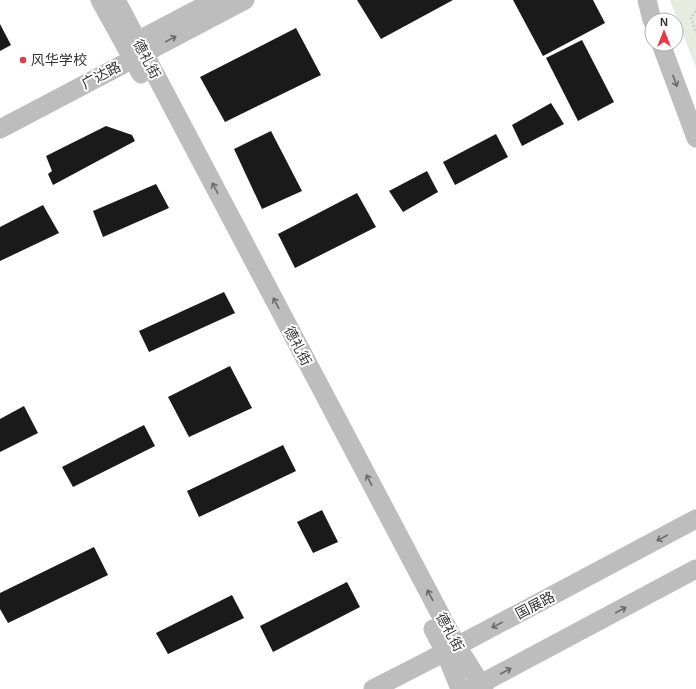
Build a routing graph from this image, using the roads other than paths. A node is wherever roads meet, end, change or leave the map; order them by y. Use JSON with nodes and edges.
{"nodes":[{"id":1,"x":100,"y":0,"type":"edge"},
{"id":2,"x":116,"y":0,"type":"edge"},
{"id":3,"x":215,"y":0,"type":"edge"},
{"id":4,"x":244,"y":0,"type":"edge"},
{"id":5,"x":647,"y":0,"type":"edge"},
{"id":6,"x":650,"y":12,"type":"edge"},
{"id":7,"x":135,"y":50,"type":"junction"},
{"id":8,"x":664,"y":52,"type":"edge"},
{"id":9,"x":0,"y":115,"type":"edge"},
{"id":10,"x":0,"y":129,"type":"edge"},
{"id":11,"x":696,"y":138,"type":"edge"},
{"id":12,"x":696,"y":519,"type":"edge"},
{"id":13,"x":696,"y":569,"type":"edge"},
{"id":14,"x":451,"y":649,"type":"junction"},
{"id":15,"x":479,"y":687,"type":"edge"},
{"id":16,"x":373,"y":689,"type":"edge"},
{"id":17,"x":460,"y":689,"type":"edge"}],
"edges":[{"from":1,"to":7,"type":"main road","name":"德礼街"},
{"from":2,"to":7,"type":"main road","name":"德礼街"},
{"from":3,"to":7,"type":"main road","name":"广达路"},
{"from":7,"to":4,"type":"main road","name":"广达路","one_way":true},
{"from":5,"to":6,"type":"main road"},
{"from":7,"to":9,"type":"main road","name":"广达路"},
{"from":7,"to":10,"type":"main road","name":"广达路"},
{"from":7,"to":14,"type":"main road","name":"德礼街"},
{"from":8,"to":11,"type":"main road","one_way":true},
{"from":12,"to":14,"type":"main road","name":"国展路","one_way":true},
{"from":15,"to":13,"type":"main road","one_way":true},
{"from":14,"to":15,"type":"main road","name":"德礼街"},
{"from":14,"to":16,"type":"main road","name":"国展路"},
{"from":14,"to":17,"type":"main road","name":"德礼街"}]}
